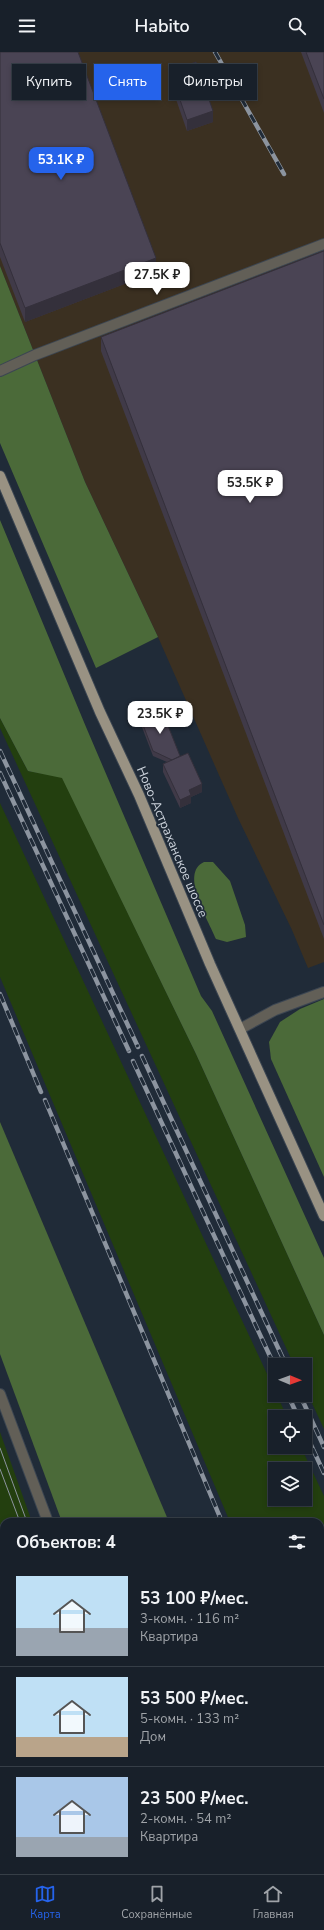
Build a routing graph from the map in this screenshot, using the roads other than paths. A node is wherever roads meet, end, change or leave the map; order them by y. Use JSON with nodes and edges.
{"nodes":[{"id":1,"x":324,"y":244,"type":"edge"},
{"id":2,"x":0,"y":372,"type":"edge"},
{"id":3,"x":0,"y":476,"type":"edge"},
{"id":4,"x":324,"y":992,"type":"edge"},
{"id":5,"x":240,"y":1029,"type":"junction"},
{"id":6,"x":324,"y":1216,"type":"edge"},
{"id":7,"x":0,"y":1394,"type":"edge"},
{"id":8,"x":46,"y":1518,"type":"edge"}],
"edges":[{"from":1,"to":2,"type":"street"},
{"from":3,"to":5,"type":"main road","name":"Ново-Астраханское шоссе"},
{"from":4,"to":5,"type":"street"},
{"from":5,"to":6,"type":"main road","name":"Ново-Астраханское шоссе"},
{"from":7,"to":8,"type":"street"}]}
